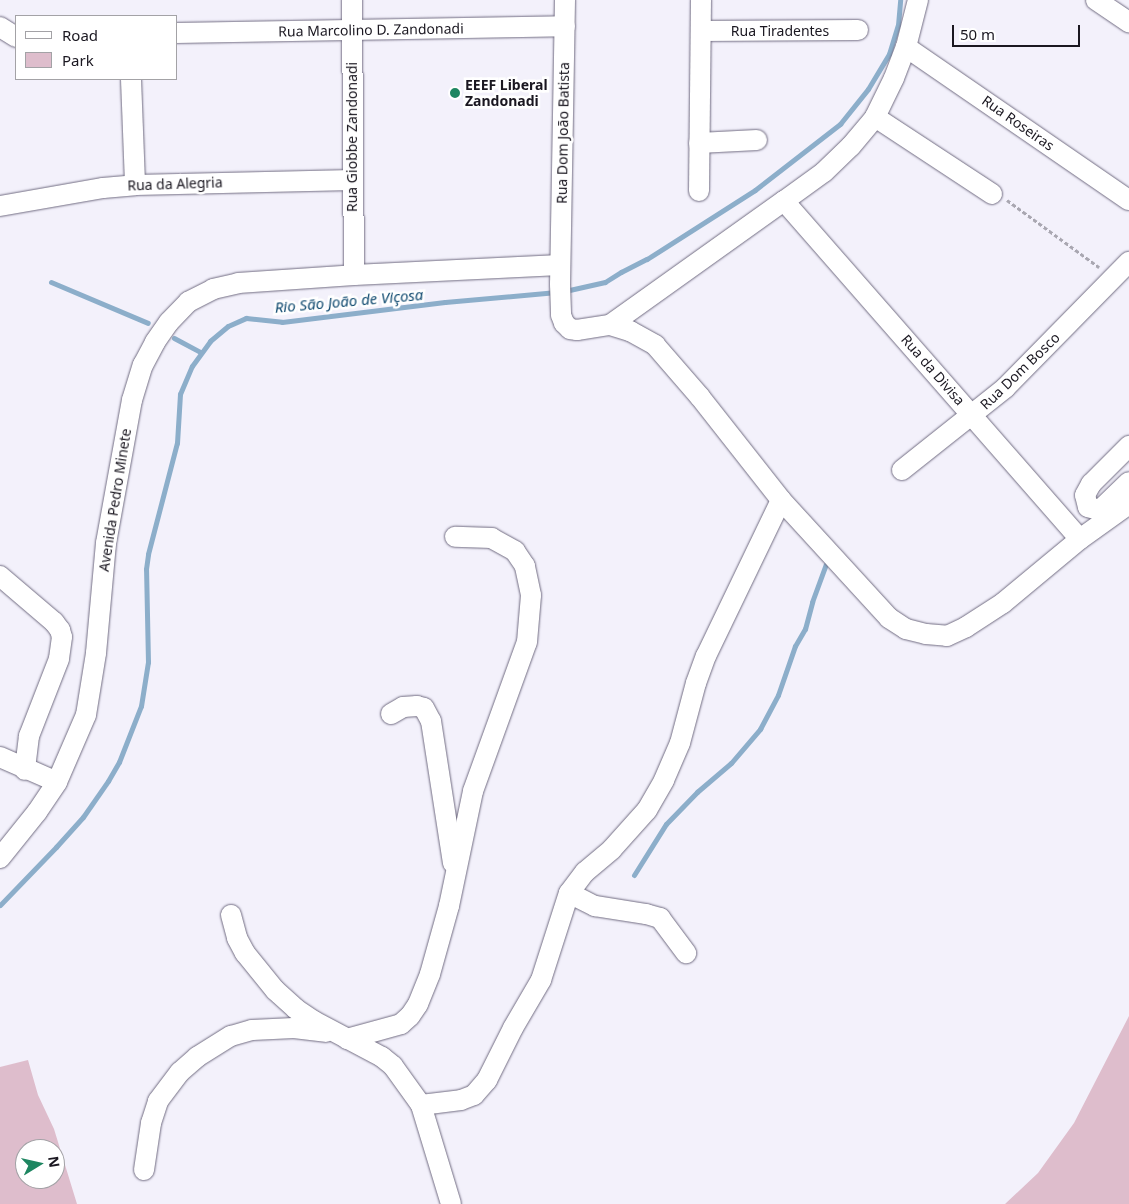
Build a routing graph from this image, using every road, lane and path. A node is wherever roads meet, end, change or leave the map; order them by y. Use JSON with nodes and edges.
{"nodes":[{"id":1,"x":352,"y":0,"type":"edge"},
{"id":2,"x":565,"y":0,"type":"edge"},
{"id":3,"x":701,"y":0,"type":"edge"},
{"id":4,"x":918,"y":0,"type":"edge"},
{"id":5,"x":1096,"y":0,"type":"edge"},
{"id":6,"x":1129,"y":22,"type":"edge"},
{"id":7,"x":566,"y":26,"type":"junction"},
{"id":8,"x":0,"y":27,"type":"edge"},
{"id":9,"x":858,"y":30,"type":"dead end"},
{"id":10,"x":352,"y":31,"type":"junction"},
{"id":11,"x":701,"y":31,"type":"junction"},
{"id":12,"x":178,"y":33,"type":"edge"},
{"id":13,"x":15,"y":36,"type":"edge"},
{"id":14,"x":906,"y":47,"type":"junction"},
{"id":15,"x":131,"y":80,"type":"edge"},
{"id":16,"x":875,"y":117,"type":"junction"},
{"id":17,"x":757,"y":140,"type":"dead end"},
{"id":18,"x":699,"y":143,"type":"junction"},
{"id":19,"x":353,"y":180,"type":"junction"},
{"id":20,"x":135,"y":185,"type":"junction"},
{"id":21,"x":699,"y":191,"type":"dead end"},
{"id":22,"x":999,"y":197,"type":"joint"},
{"id":23,"x":1129,"y":200,"type":"edge"},
{"id":24,"x":784,"y":202,"type":"junction"},
{"id":25,"x":0,"y":206,"type":"edge"},
{"id":26,"x":1129,"y":262,"type":"edge"},
{"id":27,"x":354,"y":275,"type":"junction"},
{"id":28,"x":560,"y":275,"type":"junction"},
{"id":29,"x":1114,"y":278,"type":"junction"},
{"id":30,"x":610,"y":325,"type":"junction"},
{"id":31,"x":972,"y":416,"type":"junction"},
{"id":32,"x":1129,"y":446,"type":"edge"},
{"id":33,"x":902,"y":470,"type":"dead end"},
{"id":34,"x":1129,"y":482,"type":"edge"},
{"id":35,"x":781,"y":500,"type":"junction"},
{"id":36,"x":1114,"y":509,"type":"edge"},
{"id":37,"x":455,"y":537,"type":"dead end"},
{"id":38,"x":1080,"y":539,"type":"junction"},
{"id":39,"x":0,"y":576,"type":"edge"},
{"id":40,"x":390,"y":714,"type":"dead end"},
{"id":41,"x":0,"y":757,"type":"edge"},
{"id":42,"x":25,"y":770,"type":"junction"},
{"id":43,"x":58,"y":782,"type":"junction"},
{"id":44,"x":0,"y":858,"type":"edge"},
{"id":45,"x":455,"y":880,"type":"junction"},
{"id":46,"x":569,"y":893,"type":"junction"},
{"id":47,"x":231,"y":915,"type":"dead end"},
{"id":48,"x":686,"y":953,"type":"dead end"},
{"id":49,"x":341,"y":1036,"type":"junction"},
{"id":50,"x":420,"y":1105,"type":"junction"},
{"id":51,"x":144,"y":1170,"type":"dead end"},
{"id":52,"x":451,"y":1204,"type":"edge"}],
"edges":[{"from":1,"to":10,"type":"street","name":"Rua Giobbe Zandonadi"},
{"from":2,"to":7,"type":"street","name":"Rua Dom João Batista"},
{"from":3,"to":11,"type":"street"},
{"from":4,"to":14,"type":"street"},
{"from":5,"to":6,"type":"street"},
{"from":7,"to":10,"type":"street","name":"Rua Marcolino D. Zandonadi"},
{"from":7,"to":28,"type":"street","name":"Rua Dom João Batista"},
{"from":8,"to":13,"type":"street"},
{"from":9,"to":11,"type":"street","name":"Rua Tiradentes"},
{"from":10,"to":12,"type":"street","name":"Rua Marcolino D. Zandonadi"},
{"from":10,"to":19,"type":"street","name":"Rua Giobbe Zandonadi"},
{"from":11,"to":18,"type":"street"},
{"from":14,"to":16,"type":"street"},
{"from":14,"to":23,"type":"street","name":"Rua Roseiras"},
{"from":15,"to":20,"type":"street"},
{"from":16,"to":22,"type":"street"},
{"from":16,"to":24,"type":"street"},
{"from":17,"to":18,"type":"street"},
{"from":18,"to":21,"type":"street"},
{"from":19,"to":20,"type":"street","name":"Rua da Alegria"},
{"from":19,"to":27,"type":"street","name":"Rua Giobbe Zandonadi"},
{"from":20,"to":25,"type":"street","name":"Rua da Alegria"},
{"from":22,"to":29,"type":"path"},
{"from":24,"to":30,"type":"street"},
{"from":24,"to":31,"type":"street","name":"Rua da Divisa"},
{"from":26,"to":29,"type":"street","name":"Rua Dom Bosco"},
{"from":27,"to":28,"type":"street","name":"Avenida Pedro Minete"},
{"from":27,"to":43,"type":"street","name":"Avenida Pedro Minete"},
{"from":28,"to":30,"type":"street","name":"Rua Dom João Batista"},
{"from":29,"to":31,"type":"street","name":"Rua Dom Bosco"},
{"from":30,"to":35,"type":"street"},
{"from":31,"to":33,"type":"street","name":"Rua Dom Bosco"},
{"from":31,"to":38,"type":"street","name":"Rua da Divisa"},
{"from":32,"to":36,"type":"street"},
{"from":34,"to":36,"type":"street"},
{"from":35,"to":38,"type":"street"},
{"from":35,"to":46,"type":"street"},
{"from":36,"to":38,"type":"street"},
{"from":37,"to":45,"type":"street"},
{"from":39,"to":42,"type":"street"},
{"from":40,"to":45,"type":"street"},
{"from":41,"to":42,"type":"street"},
{"from":42,"to":43,"type":"street"},
{"from":43,"to":44,"type":"street","name":"Avenida Pedro Minete"},
{"from":45,"to":49,"type":"street"},
{"from":46,"to":48,"type":"street"},
{"from":46,"to":50,"type":"street"},
{"from":47,"to":49,"type":"street"},
{"from":49,"to":50,"type":"street"},
{"from":49,"to":51,"type":"street"},
{"from":50,"to":52,"type":"street"}]}
